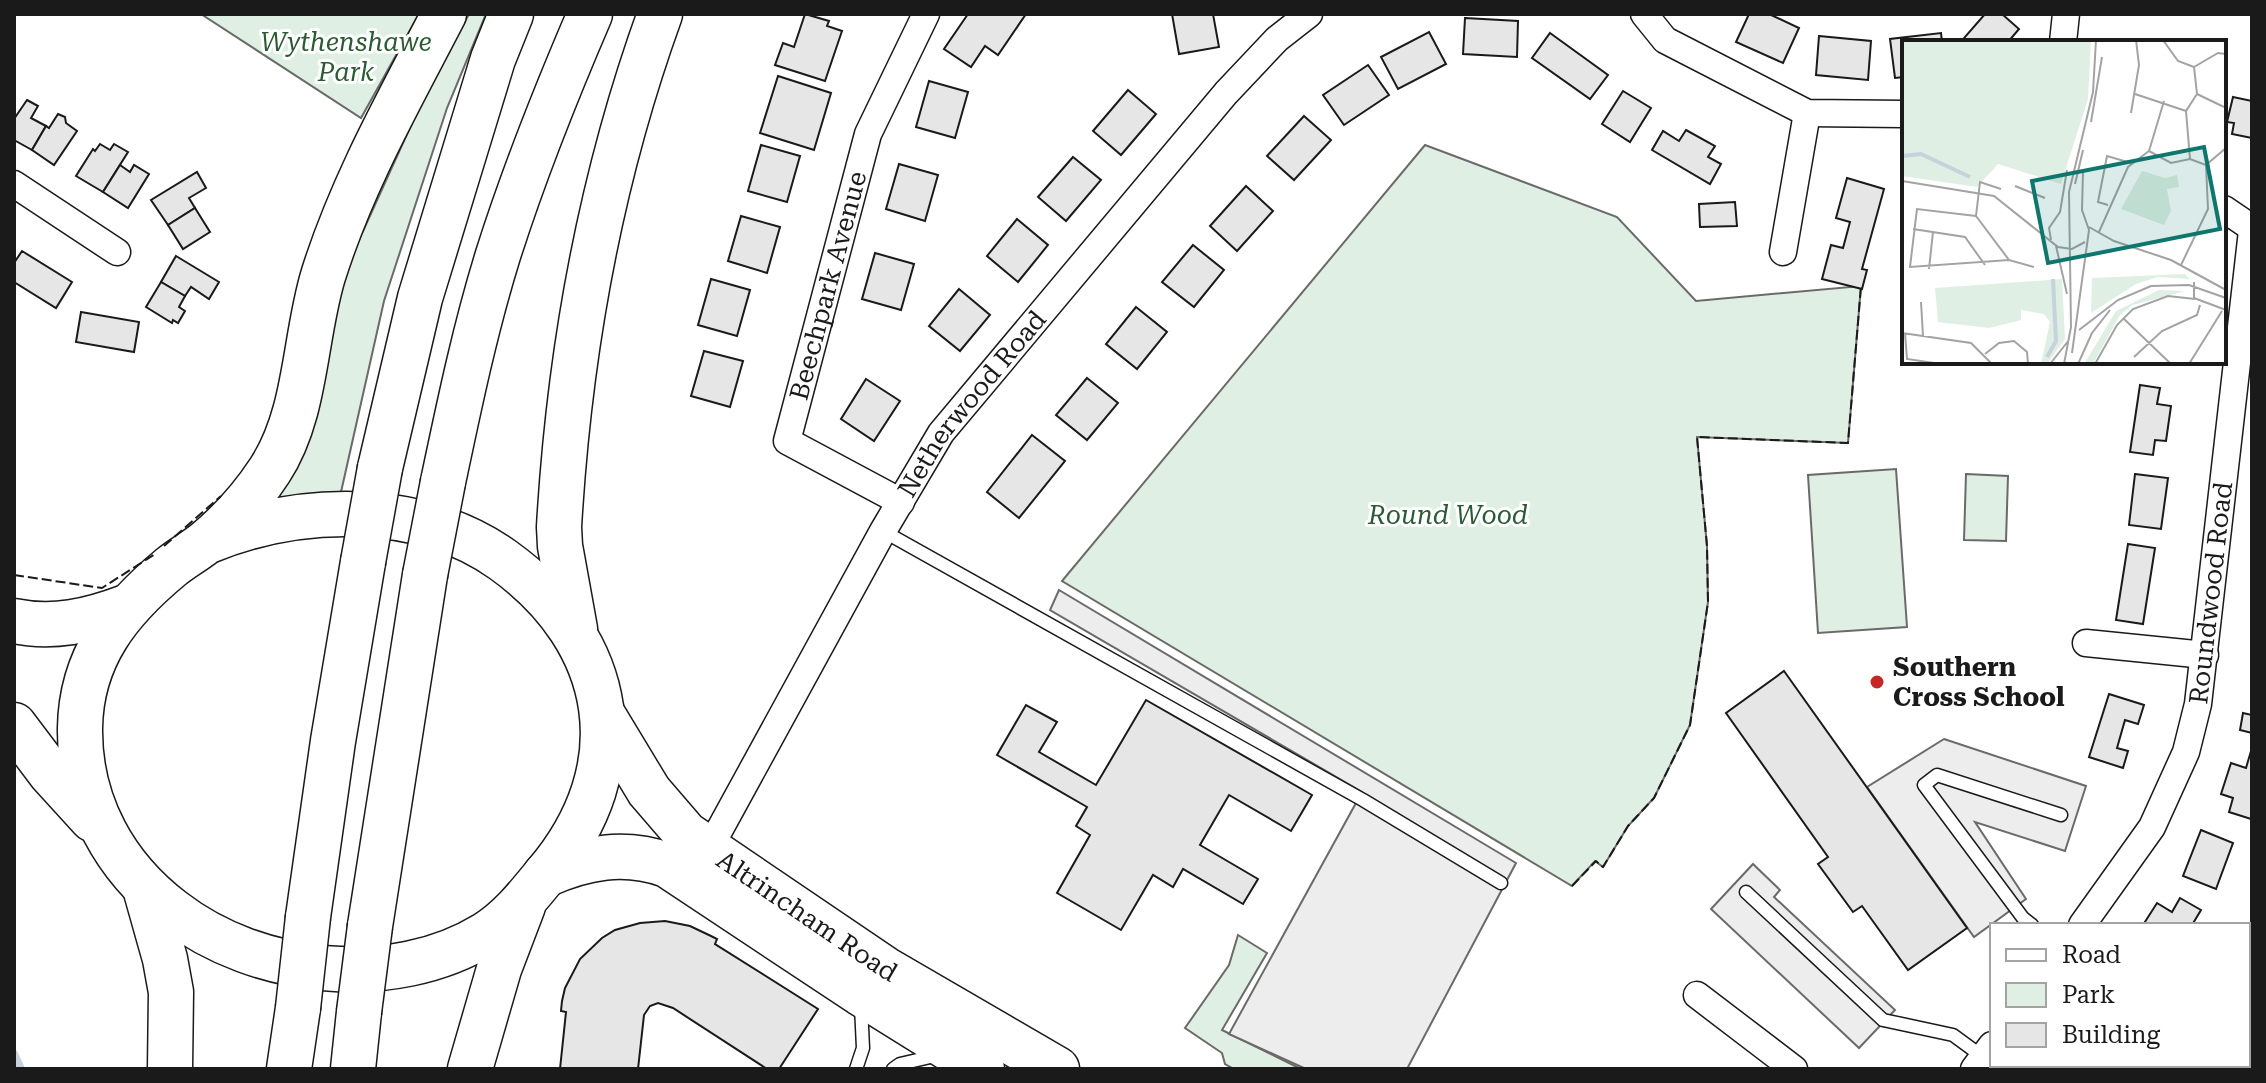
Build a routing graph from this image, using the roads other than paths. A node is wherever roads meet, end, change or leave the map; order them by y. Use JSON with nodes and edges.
{"nodes":[{"id":1,"x":444,"y":14,"type":"edge"},
{"id":2,"x":511,"y":14,"type":"edge"},
{"id":3,"x":590,"y":14,"type":"edge"},
{"id":4,"x":660,"y":14,"type":"edge"},
{"id":5,"x":926,"y":14,"type":"edge"},
{"id":6,"x":1644,"y":14,"type":"edge"},
{"id":7,"x":2066,"y":14,"type":"edge"},
{"id":8,"x":1305,"y":15,"type":"edge"},
{"id":9,"x":2063,"y":40,"type":"edge"},
{"id":10,"x":1807,"y":113,"type":"junction"},
{"id":11,"x":1902,"y":114,"type":"edge"},
{"id":12,"x":14,"y":184,"type":"edge"},
{"id":13,"x":2226,"y":210,"type":"edge"},
{"id":14,"x":2252,"y":230,"type":"edge"},
{"id":15,"x":117,"y":252,"type":"dead end"},
{"id":16,"x":1783,"y":252,"type":"dead end"},
{"id":17,"x":901,"y":502,"type":"junction"},
{"id":18,"x":883,"y":531,"type":"junction"},
{"id":19,"x":206,"y":542,"type":"junction"},
{"id":20,"x":126,"y":607,"type":"junction"},
{"id":21,"x":14,"y":621,"type":"edge"},
{"id":22,"x":576,"y":635,"type":"junction"},
{"id":23,"x":2086,"y":643,"type":"dead end"},
{"id":24,"x":2205,"y":655,"type":"junction"},
{"id":25,"x":603,"y":715,"type":"junction"},
{"id":26,"x":14,"y":725,"type":"edge"},
{"id":27,"x":2061,"y":815,"type":"dead end"},
{"id":28,"x":105,"y":833,"type":"junction"},
{"id":29,"x":709,"y":849,"type":"junction"},
{"id":30,"x":1501,"y":883,"type":"dead end"},
{"id":31,"x":145,"y":888,"type":"junction"},
{"id":32,"x":535,"y":888,"type":"junction"},
{"id":33,"x":1746,"y":892,"type":"dead end"},
{"id":34,"x":2029,"y":923,"type":"edge"},
{"id":35,"x":2083,"y":923,"type":"edge"},
{"id":36,"x":860,"y":993,"type":"junction"},
{"id":37,"x":1697,"y":995,"type":"dead end"},
{"id":38,"x":1983,"y":1057,"type":"edge"},
{"id":39,"x":960,"y":1063,"type":"edge"},
{"id":40,"x":170,"y":1069,"type":"edge"},
{"id":41,"x":289,"y":1069,"type":"edge"},
{"id":42,"x":353,"y":1069,"type":"edge"},
{"id":43,"x":470,"y":1069,"type":"edge"},
{"id":44,"x":856,"y":1069,"type":"edge"},
{"id":45,"x":893,"y":1069,"type":"edge"},
{"id":46,"x":1057,"y":1069,"type":"edge"},
{"id":47,"x":1794,"y":1069,"type":"edge"}],
"edges":[{"from":1,"to":19,"type":"highway"},
{"from":2,"to":41,"type":"highway","bridge":true},
{"from":3,"to":42,"type":"highway","bridge":true},
{"from":4,"to":22,"type":"highway"},
{"from":5,"to":17,"type":"street","name":"Beechpark Avenue"},
{"from":6,"to":10,"type":"street"},
{"from":7,"to":9,"type":"street"},
{"from":8,"to":17,"type":"street","name":"Netherwood Road"},
{"from":10,"to":11,"type":"street"},
{"from":10,"to":16,"type":"street"},
{"from":12,"to":15,"type":"street"},
{"from":13,"to":14,"type":"street"},
{"from":14,"to":24,"type":"street","name":"Roundwood Road"},
{"from":17,"to":18,"type":"street","name":"Netherwood Road"},
{"from":18,"to":29,"type":"street","name":"Netherwood Road"},
{"from":18,"to":30,"type":"lane"},
{"from":19,"to":20,"type":"highway"},
{"from":19,"to":22,"type":"highway"},
{"from":20,"to":21,"type":"highway"},
{"from":20,"to":28,"type":"highway"},
{"from":22,"to":25,"type":"highway"},
{"from":23,"to":24,"type":"street"},
{"from":24,"to":35,"type":"street","name":"Roundwood Road"},
{"from":25,"to":29,"type":"highway","name":"Altrincham Road"},
{"from":25,"to":32,"type":"highway"},
{"from":26,"to":28,"type":"highway"},
{"from":27,"to":34,"type":"lane"},
{"from":28,"to":31,"type":"highway"},
{"from":29,"to":46,"type":"highway","name":"Altrincham Road"},
{"from":31,"to":32,"type":"highway"},
{"from":31,"to":40,"type":"highway"},
{"from":32,"to":36,"type":"highway","name":"Altrincham Road"},
{"from":32,"to":43,"type":"highway"},
{"from":33,"to":38,"type":"lane"},
{"from":36,"to":39,"type":"highway","name":"Altrincham Road"},
{"from":36,"to":44,"type":"lane"},
{"from":37,"to":47,"type":"street"},
{"from":39,"to":45,"type":"lane"}]}
